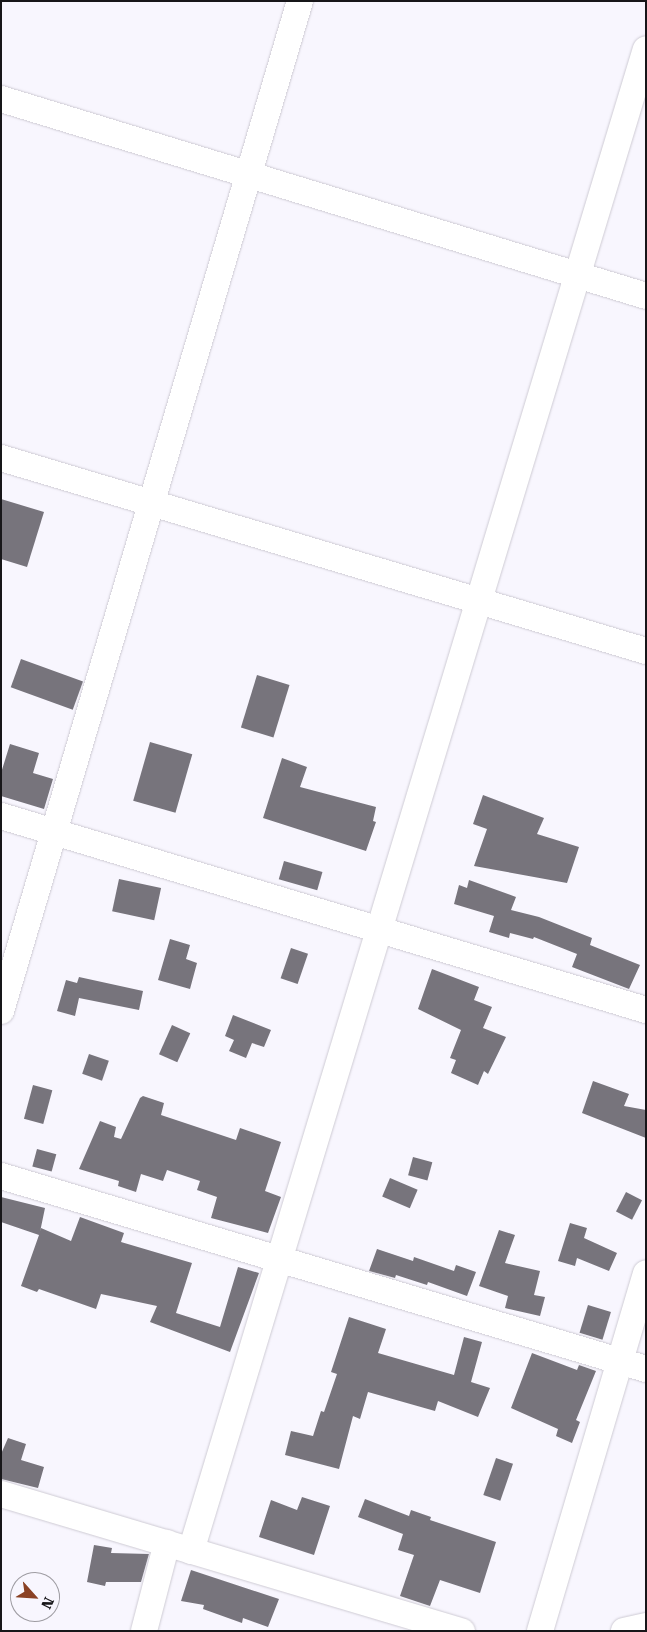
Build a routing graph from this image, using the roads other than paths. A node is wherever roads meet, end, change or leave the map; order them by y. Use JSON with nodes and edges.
{"nodes":[{"id":1,"x":300,"y":1,"type":"edge"},
{"id":2,"x":646,"y":49,"type":"edge"},
{"id":3,"x":1,"y":100,"type":"edge"},
{"id":4,"x":249,"y":175,"type":"junction"},
{"id":5,"x":577,"y":275,"type":"junction"},
{"id":6,"x":646,"y":296,"type":"edge"},
{"id":7,"x":1,"y":458,"type":"edge"},
{"id":8,"x":152,"y":503,"type":"junction"},
{"id":9,"x":478,"y":601,"type":"junction"},
{"id":10,"x":646,"y":651,"type":"edge"},
{"id":11,"x":1,"y":816,"type":"edge"},
{"id":12,"x":54,"y":832,"type":"junction"},
{"id":13,"x":379,"y":930,"type":"junction"},
{"id":14,"x":646,"y":1010,"type":"edge"},
{"id":15,"x":1,"y":1011,"type":"edge"},
{"id":16,"x":1,"y":1176,"type":"edge"},
{"id":17,"x":280,"y":1259,"type":"junction"},
{"id":18,"x":646,"y":1273,"type":"edge"},
{"id":19,"x":620,"y":1361,"type":"junction"},
{"id":20,"x":646,"y":1369,"type":"edge"},
{"id":21,"x":1,"y":1494,"type":"edge"},
{"id":22,"x":179,"y":1547,"type":"junction"},
{"id":23,"x":646,"y":1626,"type":"edge"},
{"id":24,"x":144,"y":1631,"type":"edge"},
{"id":25,"x":462,"y":1631,"type":"edge"},
{"id":26,"x":540,"y":1631,"type":"edge"},
{"id":27,"x":624,"y":1631,"type":"edge"}],
"edges":[{"from":1,"to":4,"type":"street"},
{"from":2,"to":5,"type":"street"},
{"from":3,"to":4,"type":"street"},
{"from":4,"to":5,"type":"street"},
{"from":4,"to":8,"type":"street"},
{"from":5,"to":6,"type":"street"},
{"from":5,"to":9,"type":"street"},
{"from":7,"to":8,"type":"street"},
{"from":8,"to":9,"type":"street"},
{"from":8,"to":12,"type":"street"},
{"from":9,"to":10,"type":"street"},
{"from":9,"to":13,"type":"street"},
{"from":11,"to":12,"type":"street"},
{"from":12,"to":13,"type":"street"},
{"from":12,"to":15,"type":"street"},
{"from":13,"to":14,"type":"street"},
{"from":13,"to":17,"type":"street"},
{"from":16,"to":17,"type":"street"},
{"from":17,"to":19,"type":"street"},
{"from":17,"to":22,"type":"street"},
{"from":18,"to":19,"type":"street"},
{"from":19,"to":20,"type":"street"},
{"from":19,"to":26,"type":"street"},
{"from":21,"to":22,"type":"street"},
{"from":22,"to":24,"type":"street"},
{"from":22,"to":25,"type":"street"},
{"from":23,"to":27,"type":"street"}]}
